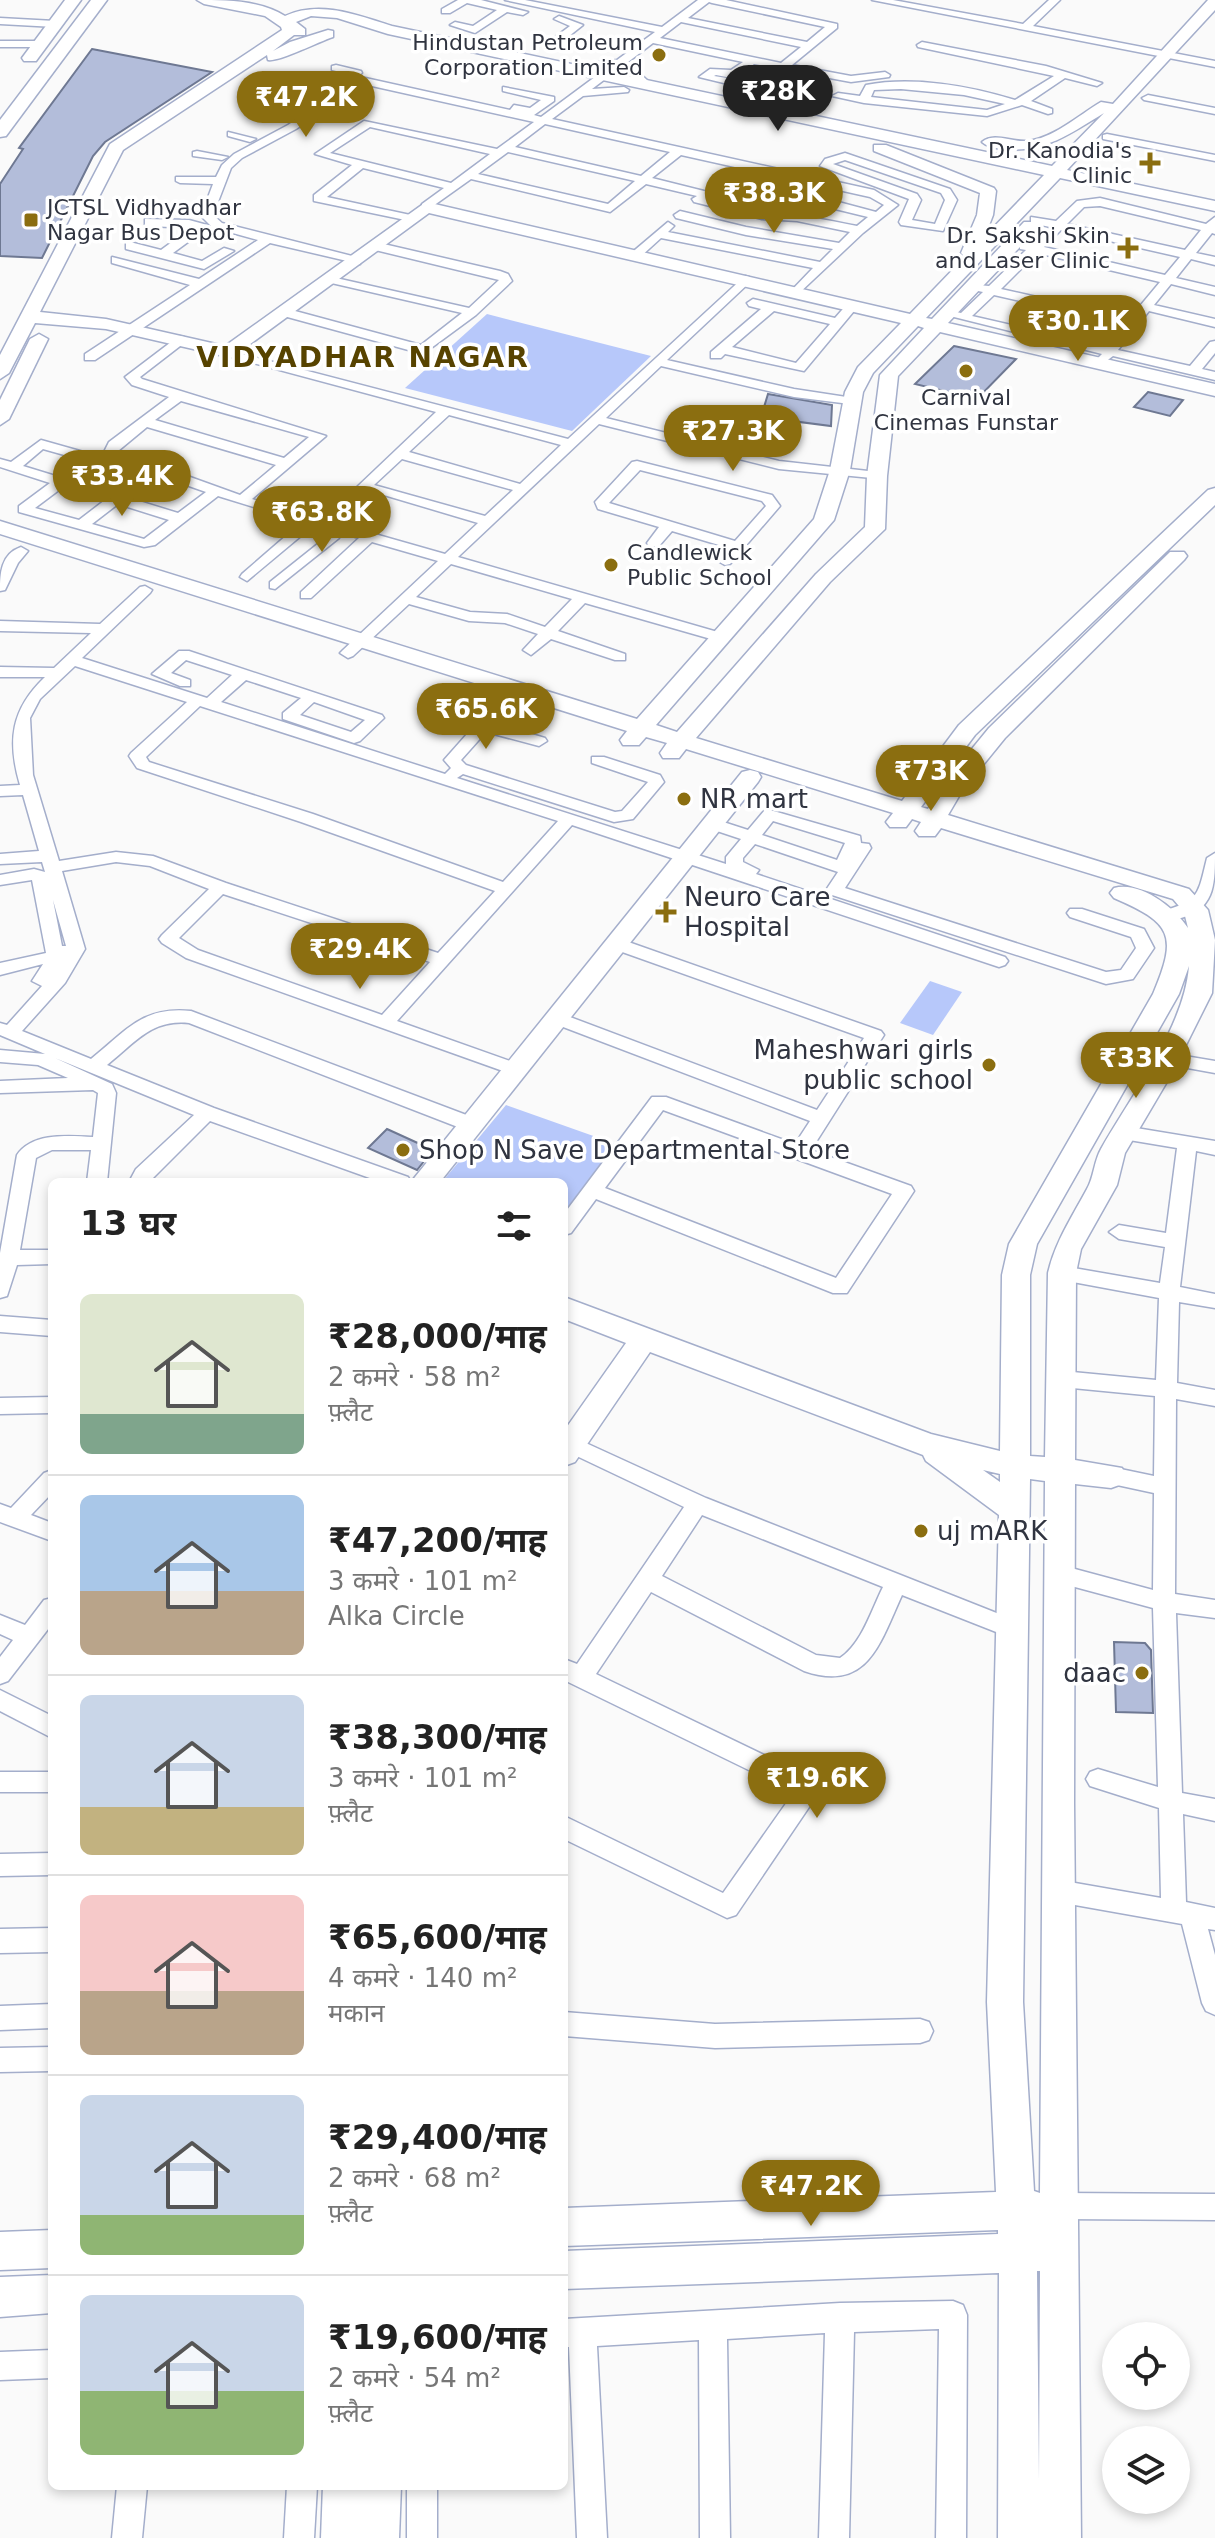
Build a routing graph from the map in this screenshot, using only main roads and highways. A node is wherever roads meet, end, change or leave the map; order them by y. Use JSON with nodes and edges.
{"nodes":[{"id":1,"x":73,"y":0,"type":"edge"},
{"id":2,"x":99,"y":0,"type":"edge"},
{"id":3,"x":17,"y":76,"type":"dead end"},
{"id":4,"x":0,"y":132,"type":"edge"}],
"edges":[{"from":1,"to":3,"type":"main road"},
{"from":2,"to":4,"type":"main road"}]}
